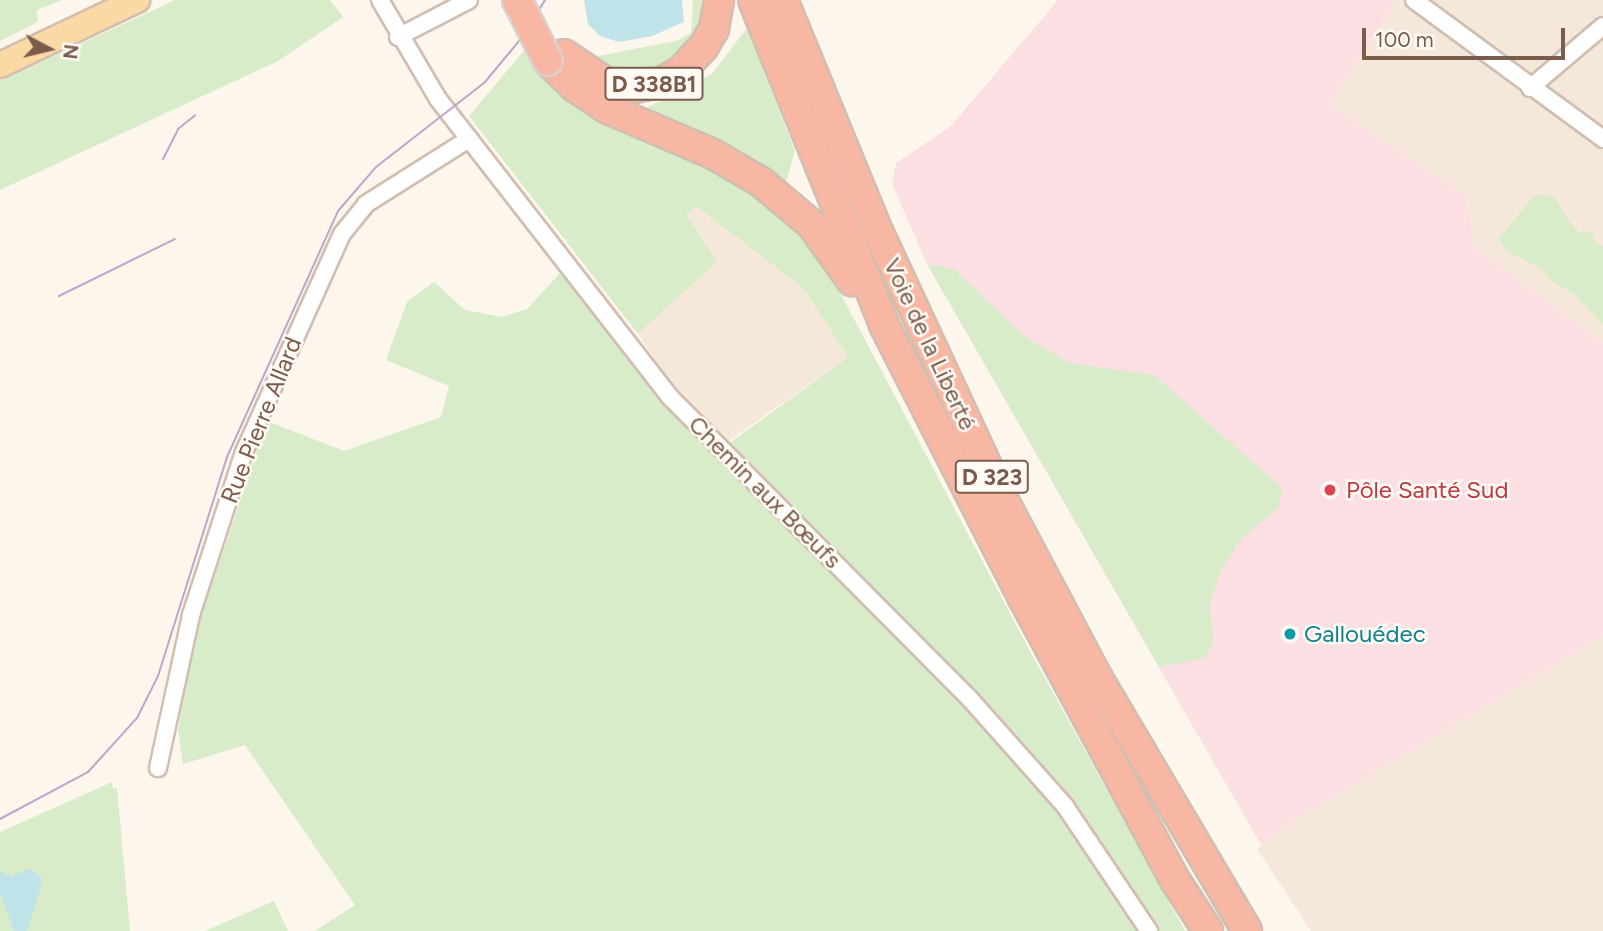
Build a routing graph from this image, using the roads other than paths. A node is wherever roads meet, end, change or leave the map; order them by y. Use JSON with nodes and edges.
{"nodes":[{"id":1,"x":137,"y":0,"type":"edge"},
{"id":2,"x":380,"y":0,"type":"edge"},
{"id":3,"x":469,"y":0,"type":"edge"},
{"id":4,"x":517,"y":0,"type":"edge"},
{"id":5,"x":533,"y":0,"type":"edge"},
{"id":6,"x":719,"y":0,"type":"edge"},
{"id":7,"x":753,"y":0,"type":"edge"},
{"id":8,"x":783,"y":0,"type":"edge"},
{"id":9,"x":1415,"y":0,"type":"edge"},
{"id":10,"x":1603,"y":26,"type":"edge"},
{"id":11,"x":398,"y":37,"type":"junction"},
{"id":12,"x":552,"y":53,"type":"junction"},
{"id":13,"x":0,"y":65,"type":"edge"},
{"id":14,"x":1530,"y":88,"type":"junction"},
{"id":15,"x":469,"y":139,"type":"junction"},
{"id":16,"x":1603,"y":139,"type":"edge"},
{"id":17,"x":884,"y":325,"type":"junction"},
{"id":18,"x":158,"y":768,"type":"dead end"},
{"id":19,"x":1149,"y":931,"type":"edge"},
{"id":20,"x":1208,"y":931,"type":"edge"},
{"id":21,"x":1247,"y":931,"type":"edge"}],
"edges":[{"from":1,"to":13,"type":"main road"},
{"from":2,"to":11,"type":"street","name":"Chemin aux Bœufs"},
{"from":3,"to":11,"type":"street"},
{"from":4,"to":12,"type":"highway","bridge":true},
{"from":5,"to":12,"type":"highway","number":"D 338B1"},
{"from":6,"to":12,"type":"highway","number":"D 338B1"},
{"from":7,"to":17,"type":"highway","name":"Voie de la Liberté","number":"D 323"},
{"from":8,"to":21,"type":"highway","name":"Voie de la Liberté","number":"D 323"},
{"from":9,"to":14,"type":"street"},
{"from":10,"to":14,"type":"street"},
{"from":11,"to":15,"type":"street","name":"Chemin aux Bœufs"},
{"from":12,"to":17,"type":"highway"},
{"from":14,"to":16,"type":"street"},
{"from":15,"to":18,"type":"street","name":"Rue Pierre Allard"},
{"from":15,"to":19,"type":"street","name":"Chemin aux Bœufs"},
{"from":17,"to":20,"type":"highway","name":"Voie de la Liberté","number":"D 323"}]}
